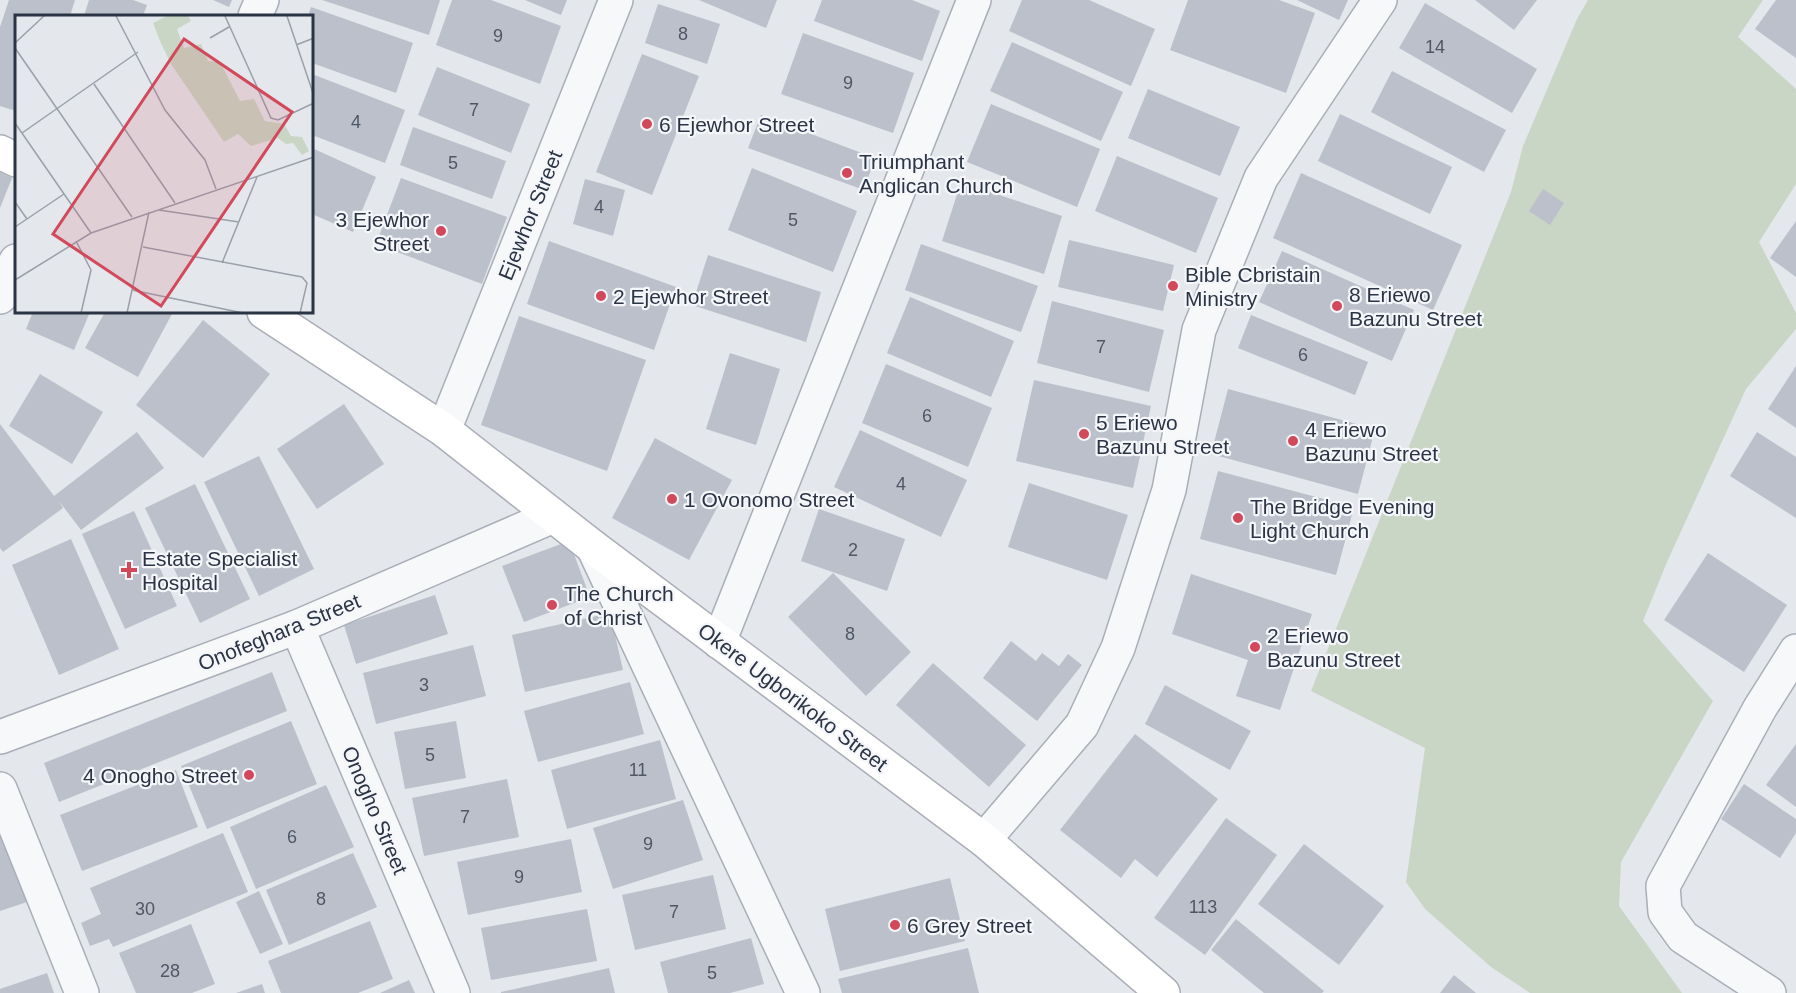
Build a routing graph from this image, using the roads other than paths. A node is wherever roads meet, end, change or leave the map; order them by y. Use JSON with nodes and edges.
{"nodes":[{"id":1,"x":262,"y":0,"type":"edge"},
{"id":2,"x":616,"y":0,"type":"edge"},
{"id":3,"x":974,"y":0,"type":"edge"},
{"id":4,"x":1380,"y":0,"type":"edge"},
{"id":5,"x":255,"y":15,"type":"edge"},
{"id":6,"x":0,"y":152,"type":"edge"},
{"id":7,"x":15,"y":160,"type":"edge"},
{"id":8,"x":15,"y":263,"type":"edge"},
{"id":9,"x":0,"y":297,"type":"edge"},
{"id":10,"x":267,"y":314,"type":"edge"},
{"id":11,"x":444,"y":430,"type":"junction"},
{"id":12,"x":553,"y":516,"type":"junction"},
{"id":13,"x":592,"y":547,"type":"junction"},
{"id":14,"x":297,"y":627,"type":"junction"},
{"id":15,"x":719,"y":642,"type":"junction"},
{"id":16,"x":1796,"y":651,"type":"edge"},
{"id":17,"x":0,"y":737,"type":"edge"},
{"id":18,"x":0,"y":789,"type":"edge"},
{"id":19,"x":984,"y":840,"type":"junction"},
{"id":20,"x":82,"y":993,"type":"edge"},
{"id":21,"x":453,"y":993,"type":"edge"},
{"id":22,"x":803,"y":993,"type":"edge"},
{"id":23,"x":1163,"y":993,"type":"edge"},
{"id":24,"x":1769,"y":993,"type":"edge"}],
"edges":[{"from":1,"to":5,"type":"street"},
{"from":2,"to":11,"type":"street","name":"Ejewhor Street"},
{"from":3,"to":15,"type":"street"},
{"from":4,"to":19,"type":"street"},
{"from":6,"to":7,"type":"street"},
{"from":8,"to":9,"type":"street"},
{"from":10,"to":11,"type":"street","name":"Okere Ugborikoko Street"},
{"from":11,"to":12,"type":"street","name":"Okere Ugborikoko Street"},
{"from":12,"to":13,"type":"street","name":"Okere Ugborikoko Street"},
{"from":12,"to":14,"type":"street","name":"Onofeghara Street"},
{"from":13,"to":15,"type":"street","name":"Okere Ugborikoko Street"},
{"from":13,"to":22,"type":"street"},
{"from":14,"to":17,"type":"street","name":"Onofeghara Street"},
{"from":14,"to":21,"type":"street","name":"Onogho Street"},
{"from":15,"to":19,"type":"street","name":"Okere Ugborikoko Street"},
{"from":16,"to":24,"type":"street"},
{"from":18,"to":20,"type":"street"},
{"from":19,"to":23,"type":"street","name":"Okere Ugborikoko Street"}]}
